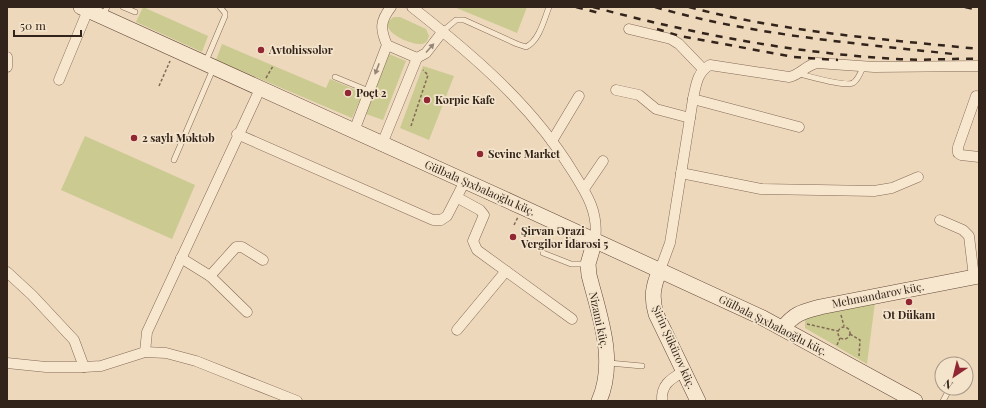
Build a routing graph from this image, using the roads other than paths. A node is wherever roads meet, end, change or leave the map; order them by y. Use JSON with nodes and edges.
{"nodes":[{"id":1,"x":122,"y":7,"type":"edge"},
{"id":2,"x":220,"y":7,"type":"edge"},
{"id":3,"x":391,"y":7,"type":"edge"},
{"id":4,"x":412,"y":7,"type":"edge"},
{"id":5,"x":549,"y":7,"type":"edge"},
{"id":6,"x":85,"y":9,"type":"edge"},
{"id":7,"x":105,"y":12,"type":"edge"},
{"id":8,"x":135,"y":12,"type":"dead end"},
{"id":9,"x":628,"y":29,"type":"dead end"},
{"id":10,"x":443,"y":31,"type":"junction"},
{"id":11,"x":387,"y":45,"type":"junction"},
{"id":12,"x":7,"y":57,"type":"edge"},
{"id":13,"x":415,"y":62,"type":"junction"},
{"id":14,"x":209,"y":66,"type":"junction"},
{"id":15,"x":863,"y":66,"type":"junction"},
{"id":16,"x":979,"y":66,"type":"edge"},
{"id":17,"x":7,"y":67,"type":"edge"},
{"id":18,"x":703,"y":69,"type":"junction"},
{"id":19,"x":799,"y":74,"type":"junction"},
{"id":20,"x":335,"y":77,"type":"dead end"},
{"id":21,"x":59,"y":80,"type":"dead end"},
{"id":22,"x":260,"y":89,"type":"junction"},
{"id":23,"x":616,"y":90,"type":"dead end"},
{"id":24,"x":369,"y":91,"type":"junction"},
{"id":25,"x":579,"y":96,"type":"dead end"},
{"id":26,"x":976,"y":96,"type":"dead end"},
{"id":27,"x":693,"y":99,"type":"junction"},
{"id":28,"x":690,"y":118,"type":"junction"},
{"id":29,"x":799,"y":127,"type":"dead end"},
{"id":30,"x":354,"y":131,"type":"junction"},
{"id":31,"x":237,"y":134,"type":"junction"},
{"id":32,"x":552,"y":141,"type":"junction"},
{"id":33,"x":382,"y":144,"type":"junction"},
{"id":34,"x":979,"y":157,"type":"edge"},
{"id":35,"x":174,"y":160,"type":"dead end"},
{"id":36,"x":603,"y":161,"type":"dead end"},
{"id":37,"x":681,"y":173,"type":"junction"},
{"id":38,"x":918,"y":177,"type":"dead end"},
{"id":39,"x":465,"y":181,"type":"junction"},
{"id":40,"x":584,"y":189,"type":"junction"},
{"id":41,"x":458,"y":198,"type":"junction"},
{"id":42,"x":940,"y":220,"type":"dead end"},
{"id":43,"x":595,"y":240,"type":"junction"},
{"id":44,"x":543,"y":253,"type":"dead end"},
{"id":45,"x":181,"y":258,"type":"junction"},
{"id":46,"x":263,"y":260,"type":"dead end"},
{"id":47,"x":588,"y":264,"type":"junction"},
{"id":48,"x":660,"y":270,"type":"junction"},
{"id":49,"x":506,"y":271,"type":"junction"},
{"id":50,"x":7,"y":272,"type":"edge"},
{"id":51,"x":210,"y":276,"type":"junction"},
{"id":52,"x":976,"y":276,"type":"edge"},
{"id":53,"x":247,"y":312,"type":"dead end"},
{"id":54,"x":572,"y":319,"type":"dead end"},
{"id":55,"x":783,"y":328,"type":"junction"},
{"id":56,"x":456,"y":330,"type":"dead end"},
{"id":57,"x":145,"y":352,"type":"junction"},
{"id":58,"x":7,"y":363,"type":"edge"},
{"id":59,"x":608,"y":363,"type":"junction"},
{"id":60,"x":642,"y":366,"type":"dead end"},
{"id":61,"x":84,"y":367,"type":"junction"},
{"id":62,"x":684,"y":371,"type":"junction"},
{"id":63,"x":297,"y":401,"type":"edge"},
{"id":64,"x":599,"y":401,"type":"edge"},
{"id":65,"x":662,"y":401,"type":"edge"},
{"id":66,"x":698,"y":401,"type":"edge"},
{"id":67,"x":915,"y":401,"type":"edge"}],
"edges":[{"from":1,"to":8,"type":"lane"},
{"from":2,"to":14,"type":"lane"},
{"from":3,"to":11,"type":"street"},
{"from":4,"to":10,"type":"street"},
{"from":5,"to":10,"type":"lane"},
{"from":6,"to":7,"type":"main road","name":"Gülbala Şıxbalaoğlu küç."},
{"from":6,"to":21,"type":"street"},
{"from":7,"to":14,"type":"main road","name":"Gülbala Şıxbalaoğlu küç."},
{"from":9,"to":18,"type":"street"},
{"from":13,"to":10,"type":"street","one_way":true},
{"from":10,"to":32,"type":"street"},
{"from":11,"to":13,"type":"street"},
{"from":11,"to":24,"type":"street","one_way":true},
{"from":12,"to":17,"type":"street"},
{"from":13,"to":33,"type":"street"},
{"from":14,"to":22,"type":"main road","name":"Gülbala Şıxbalaoğlu küç."},
{"from":14,"to":35,"type":"lane"},
{"from":15,"to":16,"type":"street"},
{"from":15,"to":19,"type":"street"},
{"from":15,"to":19,"type":"lane"},
{"from":18,"to":19,"type":"street"},
{"from":18,"to":27,"type":"street"},
{"from":20,"to":24,"type":"lane"},
{"from":22,"to":30,"type":"main road","name":"Gülbala Şıxbalaoğlu küç."},
{"from":22,"to":31,"type":"street"},
{"from":23,"to":28,"type":"street"},
{"from":24,"to":30,"type":"street"},
{"from":25,"to":32,"type":"street"},
{"from":26,"to":34,"type":"street"},
{"from":27,"to":28,"type":"street"},
{"from":27,"to":29,"type":"street"},
{"from":28,"to":37,"type":"street"},
{"from":30,"to":33,"type":"main road","name":"Gülbala Şıxbalaoğlu küç."},
{"from":31,"to":41,"type":"street"},
{"from":31,"to":45,"type":"street"},
{"from":32,"to":40,"type":"street"},
{"from":33,"to":39,"type":"main road","name":"Gülbala Şıxbalaoğlu küç."},
{"from":36,"to":40,"type":"street"},
{"from":37,"to":38,"type":"street"},
{"from":37,"to":48,"type":"street"},
{"from":39,"to":41,"type":"street"},
{"from":39,"to":43,"type":"main road","name":"Gülbala Şıxbalaoğlu küç."},
{"from":40,"to":43,"type":"street"},
{"from":41,"to":49,"type":"street"},
{"from":42,"to":52,"type":"street"},
{"from":43,"to":47,"type":"main road","name":"Nizami küç."},
{"from":43,"to":48,"type":"main road","name":"Gülbala Şıxbalaoğlu küç."},
{"from":44,"to":47,"type":"lane"},
{"from":45,"to":51,"type":"street"},
{"from":45,"to":57,"type":"street"},
{"from":46,"to":51,"type":"street"},
{"from":47,"to":59,"type":"main road","name":"Nizami küç."},
{"from":48,"to":55,"type":"main road","name":"Gülbala Şıxbalaoğlu küç."},
{"from":48,"to":62,"type":"main road","name":"Şirin Şükürov küç."},
{"from":49,"to":54,"type":"street"},
{"from":49,"to":56,"type":"street"},
{"from":50,"to":61,"type":"street"},
{"from":51,"to":53,"type":"street"},
{"from":52,"to":55,"type":"main road","name":"Mehmandarov küç."},
{"from":55,"to":67,"type":"main road","name":"Gülbala Şıxbalaoğlu küç."},
{"from":57,"to":61,"type":"street"},
{"from":57,"to":63,"type":"street"},
{"from":58,"to":61,"type":"street"},
{"from":59,"to":60,"type":"lane"},
{"from":59,"to":64,"type":"main road","name":"Nizami küç."},
{"from":62,"to":65,"type":"street"},
{"from":62,"to":66,"type":"main road","name":"Şirin Şükürov küç."}]}
